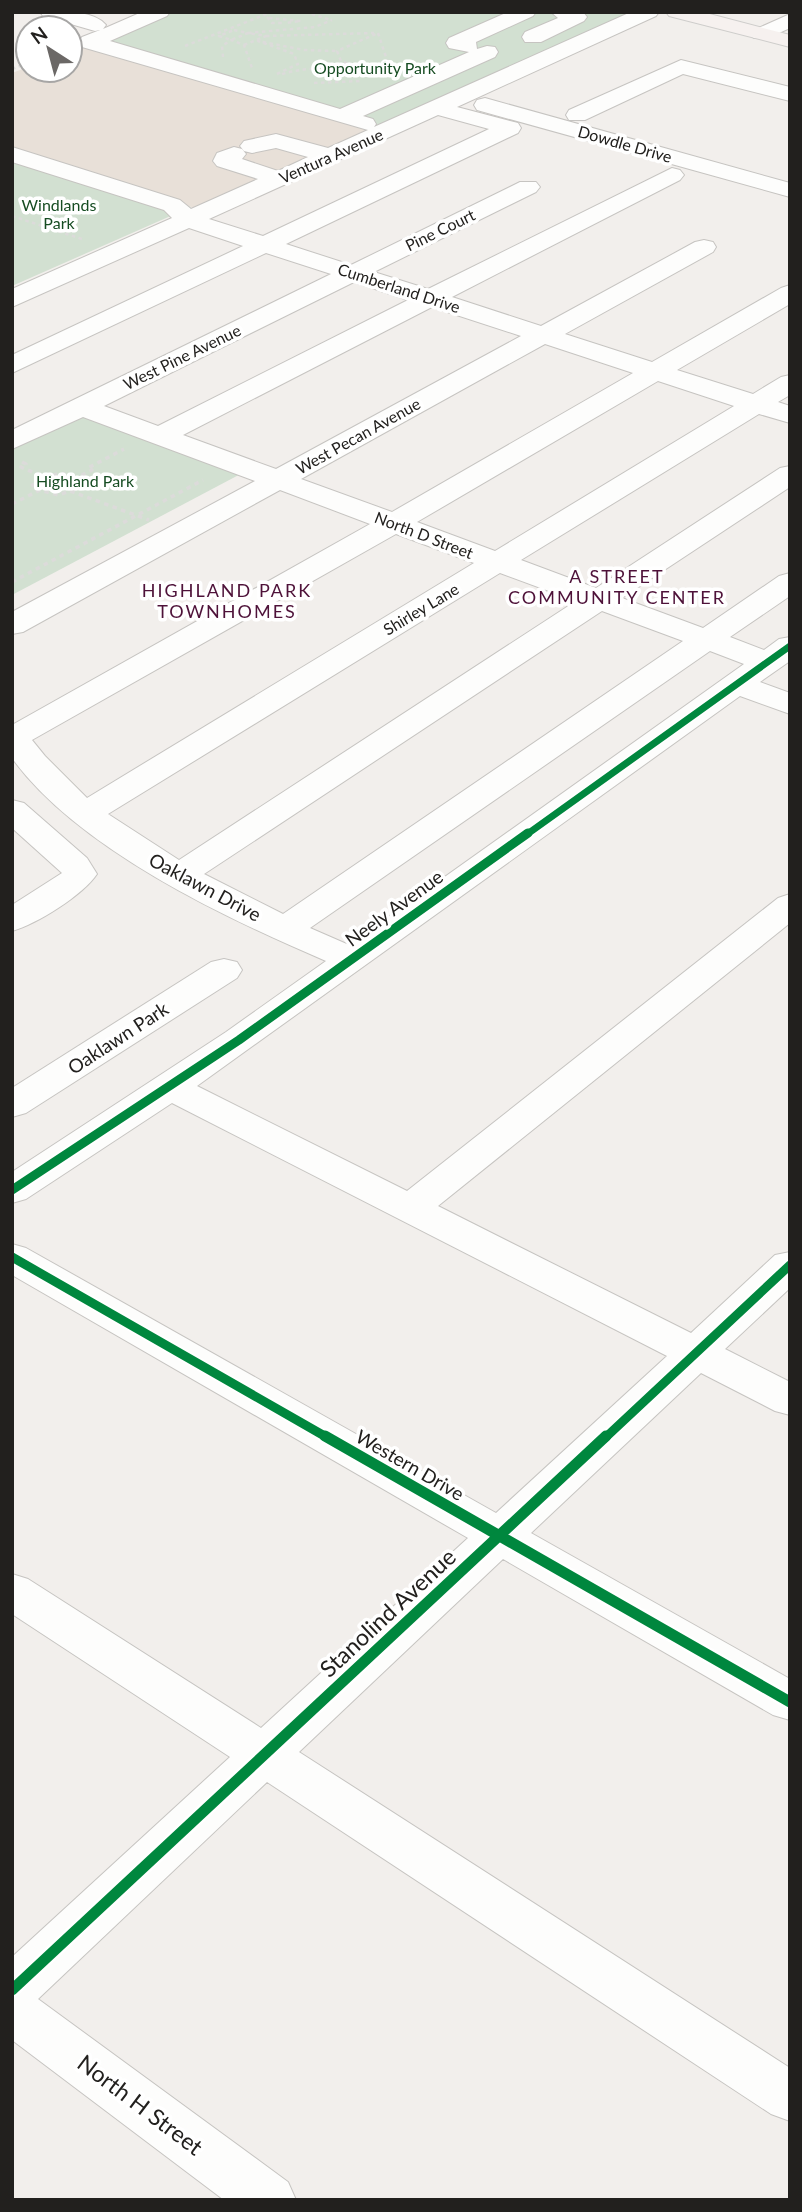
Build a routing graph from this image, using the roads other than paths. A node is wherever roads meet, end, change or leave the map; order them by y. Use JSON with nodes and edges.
{"nodes":[{"id":1,"x":50,"y":12,"type":"edge"},
{"id":2,"x":115,"y":12,"type":"edge"},
{"id":3,"x":160,"y":12,"type":"edge"},
{"id":4,"x":526,"y":12,"type":"edge"},
{"id":5,"x":649,"y":12,"type":"edge"},
{"id":6,"x":676,"y":12,"type":"edge"},
{"id":7,"x":565,"y":16,"type":"edge"},
{"id":8,"x":98,"y":19,"type":"edge"},
{"id":9,"x":790,"y":20,"type":"edge"},
{"id":10,"x":610,"y":30,"type":"junction"},
{"id":11,"x":761,"y":34,"type":"junction"},
{"id":12,"x":790,"y":41,"type":"edge"},
{"id":13,"x":491,"y":53,"type":"junction"},
{"id":14,"x":534,"y":64,"type":"junction"},
{"id":15,"x":790,"y":94,"type":"edge"},
{"id":16,"x":460,"y":97,"type":"junction"},
{"id":17,"x":437,"y":108,"type":"junction"},
{"id":18,"x":342,"y":117,"type":"junction"},
{"id":19,"x":567,"y":120,"type":"junction"},
{"id":20,"x":510,"y":128,"type":"junction"},
{"id":21,"x":388,"y":130,"type":"junction"},
{"id":22,"x":12,"y":154,"type":"edge"},
{"id":23,"x":331,"y":156,"type":"junction"},
{"id":24,"x":672,"y":175,"type":"junction"},
{"id":25,"x":280,"y":179,"type":"junction"},
{"id":26,"x":784,"y":180,"type":"edge"},
{"id":27,"x":528,"y":187,"type":"dead end"},
{"id":28,"x":790,"y":208,"type":"edge"},
{"id":29,"x":188,"y":220,"type":"junction"},
{"id":30,"x":265,"y":245,"type":"junction"},
{"id":31,"x":704,"y":247,"type":"dead end"},
{"id":32,"x":353,"y":273,"type":"junction"},
{"id":33,"x":790,"y":293,"type":"edge"},
{"id":34,"x":12,"y":299,"type":"edge"},
{"id":35,"x":432,"y":299,"type":"junction"},
{"id":36,"x":544,"y":335,"type":"junction"},
{"id":37,"x":12,"y":365,"type":"edge"},
{"id":38,"x":653,"y":371,"type":"junction"},
{"id":39,"x":790,"y":383,"type":"edge"},
{"id":40,"x":755,"y":404,"type":"junction"},
{"id":41,"x":82,"y":407,"type":"junction"},
{"id":42,"x":790,"y":415,"type":"edge"},
{"id":43,"x":158,"y":435,"type":"junction"},
{"id":44,"x":18,"y":448,"type":"edge"},
{"id":45,"x":790,"y":474,"type":"edge"},
{"id":46,"x":278,"y":480,"type":"junction"},
{"id":47,"x":394,"y":523,"type":"junction"},
{"id":48,"x":497,"y":562,"type":"junction"},
{"id":49,"x":790,"y":582,"type":"edge"},
{"id":50,"x":598,"y":600,"type":"junction"},
{"id":51,"x":12,"y":625,"type":"edge"},
{"id":52,"x":705,"y":639,"type":"junction"},
{"id":53,"x":778,"y":654,"type":"edge"},
{"id":54,"x":737,"y":684,"type":"junction"},
{"id":55,"x":790,"y":704,"type":"edge"},
{"id":56,"x":13,"y":736,"type":"edge"},
{"id":57,"x":12,"y":810,"type":"edge"},
{"id":58,"x":86,"y":813,"type":"junction"},
{"id":59,"x":178,"y":876,"type":"junction"},
{"id":60,"x":790,"y":905,"type":"edge"},
{"id":61,"x":12,"y":920,"type":"edge"},
{"id":62,"x":285,"y":929,"type":"junction"},
{"id":63,"x":352,"y":959,"type":"junction"},
{"id":64,"x":224,"y":970,"type":"dead end"},
{"id":65,"x":169,"y":1087,"type":"junction"},
{"id":66,"x":12,"y":1105,"type":"edge"},
{"id":67,"x":12,"y":1190,"type":"edge"},
{"id":68,"x":411,"y":1209,"type":"junction"},
{"id":69,"x":12,"y":1257,"type":"edge"},
{"id":70,"x":790,"y":1265,"type":"edge"},
{"id":71,"x":696,"y":1352,"type":"junction"},
{"id":72,"x":790,"y":1400,"type":"edge"},
{"id":73,"x":499,"y":1536,"type":"junction"},
{"id":74,"x":12,"y":1591,"type":"edge"},
{"id":75,"x":790,"y":1702,"type":"edge"},
{"id":76,"x":262,"y":1756,"type":"junction"},
{"id":77,"x":12,"y":1990,"type":"edge"},
{"id":78,"x":12,"y":2010,"type":"edge"},
{"id":79,"x":790,"y":2097,"type":"edge"},
{"id":80,"x":268,"y":2200,"type":"edge"}],
"edges":[{"from":1,"to":8,"type":"street"},
{"from":2,"to":8,"type":"street"},
{"from":3,"to":18,"type":"street"},
{"from":4,"to":13,"type":"street"},
{"from":5,"to":10,"type":"street","name":"Ventura Avenue"},
{"from":6,"to":11,"type":"main road"},
{"from":7,"to":10,"type":"street"},
{"from":7,"to":13,"type":"street"},
{"from":9,"to":11,"type":"street"},
{"from":10,"to":14,"type":"street","name":"Ventura Avenue"},
{"from":11,"to":12,"type":"main road"},
{"from":13,"to":14,"type":"street"},
{"from":13,"to":18,"type":"street"},
{"from":14,"to":16,"type":"street","name":"Ventura Avenue"},
{"from":15,"to":19,"type":"street"},
{"from":16,"to":17,"type":"street","name":"Ventura Avenue"},
{"from":16,"to":19,"type":"street","name":"Dowdle Drive"},
{"from":17,"to":20,"type":"street"},
{"from":17,"to":21,"type":"street","name":"Ventura Avenue"},
{"from":18,"to":21,"type":"street"},
{"from":19,"to":26,"type":"street","name":"Dowdle Drive"},
{"from":20,"to":24,"type":"street"},
{"from":20,"to":30,"type":"street"},
{"from":21,"to":23,"type":"street","name":"Ventura Avenue"},
{"from":22,"to":29,"type":"street","name":"Cumberland Drive"},
{"from":23,"to":25,"type":"street","name":"Ventura Avenue"},
{"from":23,"to":25,"type":"street"},
{"from":24,"to":28,"type":"street"},
{"from":24,"to":35,"type":"street"},
{"from":25,"to":29,"type":"street","name":"Ventura Avenue"},
{"from":27,"to":32,"type":"street","name":"Pine Court"},
{"from":29,"to":30,"type":"street","name":"Cumberland Drive"},
{"from":29,"to":34,"type":"street","name":"Ventura Avenue"},
{"from":30,"to":32,"type":"street","name":"Cumberland Drive"},
{"from":30,"to":37,"type":"street"},
{"from":31,"to":36,"type":"street","name":"West Pecan Avenue"},
{"from":32,"to":35,"type":"street","name":"Cumberland Drive"},
{"from":32,"to":41,"type":"street","name":"West Pine Avenue"},
{"from":33,"to":38,"type":"street"},
{"from":35,"to":36,"type":"street","name":"Cumberland Drive"},
{"from":35,"to":43,"type":"street"},
{"from":36,"to":38,"type":"street","name":"Cumberland Drive"},
{"from":36,"to":46,"type":"street","name":"West Pecan Avenue"},
{"from":38,"to":40,"type":"street","name":"Cumberland Drive"},
{"from":38,"to":47,"type":"street"},
{"from":39,"to":40,"type":"street","name":"Shirley Lane"},
{"from":40,"to":42,"type":"street","name":"Cumberland Drive"},
{"from":40,"to":48,"type":"street","name":"Shirley Lane"},
{"from":41,"to":43,"type":"street","name":"North D Street"},
{"from":41,"to":44,"type":"street","name":"West Pine Avenue"},
{"from":43,"to":46,"type":"street","name":"North D Street"},
{"from":45,"to":50,"type":"street"},
{"from":46,"to":47,"type":"street","name":"North D Street"},
{"from":46,"to":51,"type":"street","name":"West Pecan Avenue"},
{"from":47,"to":48,"type":"street","name":"North D Street"},
{"from":47,"to":56,"type":"street"},
{"from":48,"to":50,"type":"street","name":"North D Street"},
{"from":48,"to":58,"type":"street","name":"Shirley Lane"},
{"from":49,"to":52,"type":"street"},
{"from":50,"to":52,"type":"street","name":"North D Street"},
{"from":50,"to":59,"type":"street"},
{"from":52,"to":53,"type":"street","name":"North D Street"},
{"from":52,"to":62,"type":"street"},
{"from":53,"to":54,"type":"street","name":"Neely Avenue"},
{"from":54,"to":55,"type":"street"},
{"from":54,"to":63,"type":"street","name":"Neely Avenue"},
{"from":56,"to":58,"type":"street","name":"Oaklawn Drive"},
{"from":57,"to":61,"type":"street"},
{"from":58,"to":59,"type":"street","name":"Oaklawn Drive"},
{"from":59,"to":62,"type":"street","name":"Oaklawn Drive"},
{"from":60,"to":68,"type":"street"},
{"from":62,"to":63,"type":"street","name":"Oaklawn Drive"},
{"from":63,"to":65,"type":"street","name":"Neely Avenue"},
{"from":64,"to":66,"type":"street","name":"Oaklawn Park"},
{"from":65,"to":67,"type":"street","name":"Neely Avenue"},
{"from":65,"to":68,"type":"street"},
{"from":68,"to":71,"type":"street"},
{"from":69,"to":73,"type":"street","name":"Western Drive"},
{"from":70,"to":71,"type":"street","name":"Stanolind Avenue"},
{"from":71,"to":72,"type":"street"},
{"from":71,"to":73,"type":"street","name":"Stanolind Avenue"},
{"from":73,"to":75,"type":"street","name":"Western Drive"},
{"from":73,"to":76,"type":"street","name":"Stanolind Avenue"},
{"from":74,"to":76,"type":"street"},
{"from":76,"to":77,"type":"street","name":"Stanolind Avenue"},
{"from":76,"to":79,"type":"street"},
{"from":78,"to":80,"type":"street","name":"North H Street"}]}
